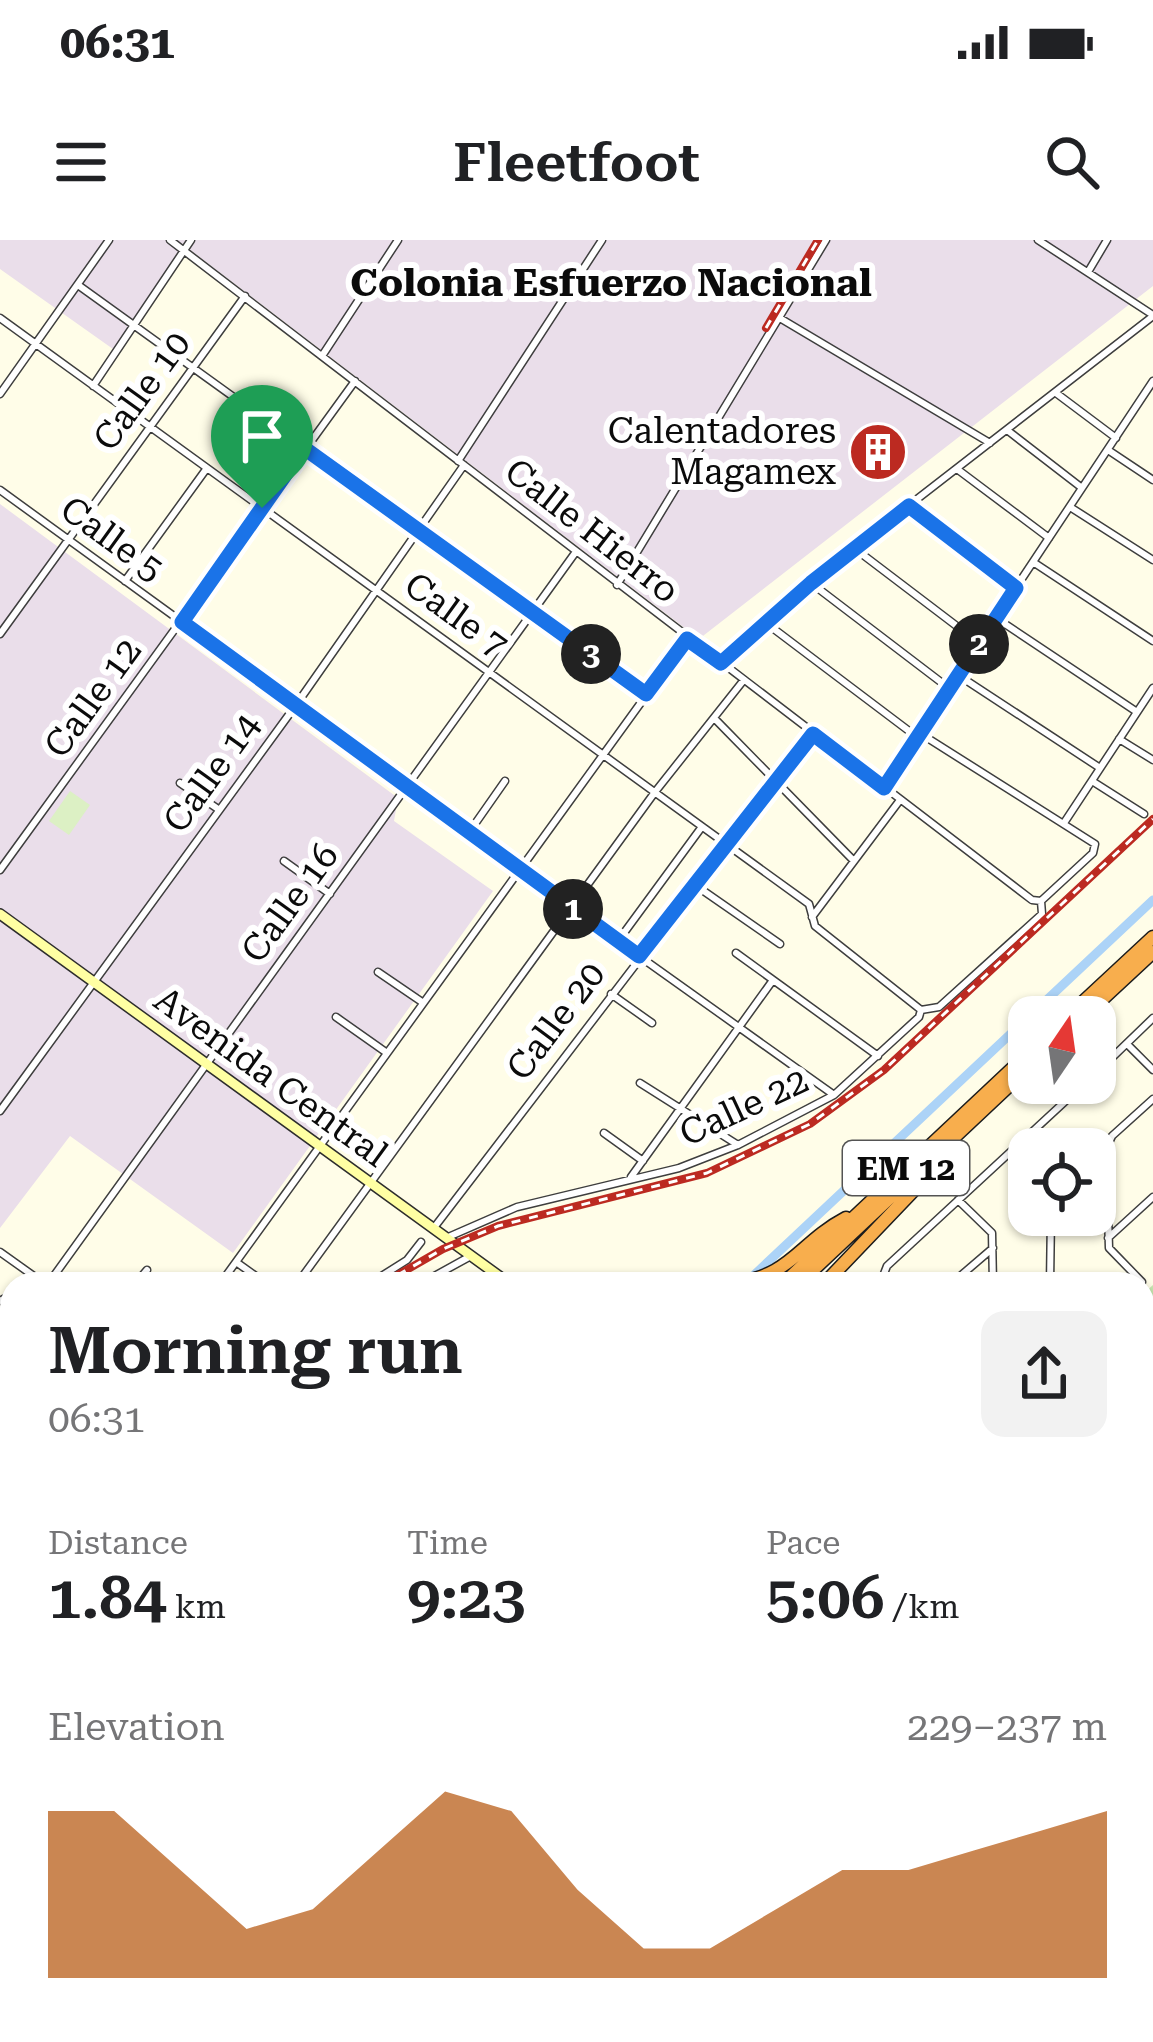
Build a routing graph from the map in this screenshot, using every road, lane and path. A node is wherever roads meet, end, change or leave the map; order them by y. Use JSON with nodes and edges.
{"nodes":[{"id":1,"x":109,"y":240,"type":"edge"},
{"id":2,"x":170,"y":240,"type":"edge"},
{"id":3,"x":191,"y":240,"type":"edge"},
{"id":4,"x":398,"y":240,"type":"edge"},
{"id":5,"x":602,"y":240,"type":"edge"},
{"id":6,"x":826,"y":240,"type":"edge"},
{"id":7,"x":1038,"y":240,"type":"edge"},
{"id":8,"x":1107,"y":240,"type":"edge"},
{"id":9,"x":184,"y":251,"type":"junction"},
{"id":10,"x":1088,"y":272,"type":"junction"},
{"id":11,"x":78,"y":285,"type":"junction"},
{"id":12,"x":245,"y":296,"type":"junction"},
{"id":13,"x":1153,"y":315,"type":"edge"},
{"id":14,"x":778,"y":317,"type":"junction"},
{"id":15,"x":0,"y":318,"type":"edge"},
{"id":16,"x":135,"y":326,"type":"junction"},
{"id":17,"x":35,"y":344,"type":"junction"},
{"id":18,"x":322,"y":356,"type":"junction"},
{"id":19,"x":192,"y":366,"type":"junction"},
{"id":20,"x":355,"y":381,"type":"junction"},
{"id":21,"x":1153,"y":381,"type":"edge"},
{"id":22,"x":93,"y":386,"type":"junction"},
{"id":23,"x":1055,"y":392,"type":"junction"},
{"id":24,"x":0,"y":394,"type":"edge"},
{"id":25,"x":1149,"y":396,"type":"edge"},
{"id":26,"x":148,"y":427,"type":"junction"},
{"id":27,"x":1007,"y":430,"type":"junction"},
{"id":28,"x":1116,"y":437,"type":"junction"},
{"id":29,"x":990,"y":443,"type":"junction"},
{"id":30,"x":304,"y":448,"type":"junction"},
{"id":31,"x":1108,"y":450,"type":"junction"},
{"id":32,"x":461,"y":463,"type":"junction"},
{"id":33,"x":207,"y":468,"type":"junction"},
{"id":34,"x":957,"y":469,"type":"junction"},
{"id":35,"x":1153,"y":480,"type":"edge"},
{"id":36,"x":1082,"y":488,"type":"junction"},
{"id":37,"x":0,"y":490,"type":"edge"},
{"id":38,"x":909,"y":506,"type":"junction"},
{"id":39,"x":1070,"y":507,"type":"junction"},
{"id":40,"x":262,"y":508,"type":"junction"},
{"id":41,"x":417,"y":531,"type":"junction"},
{"id":42,"x":1048,"y":538,"type":"junction"},
{"id":43,"x":68,"y":539,"type":"junction"},
{"id":44,"x":854,"y":548,"type":"junction"},
{"id":45,"x":575,"y":553,"type":"junction"},
{"id":46,"x":1153,"y":560,"type":"edge"},
{"id":47,"x":1033,"y":562,"type":"junction"},
{"id":48,"x":125,"y":581,"type":"junction"},
{"id":49,"x":811,"y":583,"type":"junction"},
{"id":50,"x":616,"y":585,"type":"junction"},
{"id":51,"x":1016,"y":588,"type":"junction"},
{"id":52,"x":376,"y":589,"type":"junction"},
{"id":53,"x":532,"y":612,"type":"junction"},
{"id":54,"x":997,"y":617,"type":"junction"},
{"id":55,"x":182,"y":622,"type":"junction"},
{"id":56,"x":766,"y":622,"type":"junction"},
{"id":57,"x":0,"y":634,"type":"edge"},
{"id":58,"x":687,"y":639,"type":"junction"},
{"id":59,"x":1153,"y":641,"type":"edge"},
{"id":60,"x":979,"y":644,"type":"junction"},
{"id":61,"x":721,"y":663,"type":"junction"},
{"id":62,"x":487,"y":672,"type":"junction"},
{"id":63,"x":958,"y":675,"type":"junction"},
{"id":64,"x":743,"y":681,"type":"junction"},
{"id":65,"x":950,"y":689,"type":"junction"},
{"id":66,"x":646,"y":694,"type":"junction"},
{"id":67,"x":1151,"y":694,"type":"edge"},
{"id":68,"x":296,"y":706,"type":"junction"},
{"id":69,"x":1137,"y":712,"type":"junction"},
{"id":70,"x":714,"y":718,"type":"junction"},
{"id":71,"x":813,"y":734,"type":"junction"},
{"id":72,"x":920,"y":735,"type":"junction"},
{"id":73,"x":1119,"y":739,"type":"junction"},
{"id":74,"x":603,"y":753,"type":"junction"},
{"id":75,"x":1153,"y":760,"type":"edge"},
{"id":76,"x":1100,"y":768,"type":"junction"},
{"id":77,"x":775,"y":780,"type":"junction"},
{"id":78,"x":505,"y":781,"type":"dead end"},
{"id":79,"x":1092,"y":781,"type":"junction"},
{"id":80,"x":181,"y":783,"type":"dead end"},
{"id":81,"x":408,"y":786,"type":"junction"},
{"id":82,"x":884,"y":788,"type":"junction"},
{"id":83,"x":655,"y":792,"type":"junction"},
{"id":84,"x":900,"y":800,"type":"junction"},
{"id":85,"x":218,"y":809,"type":"junction"},
{"id":86,"x":1144,"y":814,"type":"dead end"},
{"id":87,"x":1064,"y":823,"type":"junction"},
{"id":88,"x":702,"y":826,"type":"junction"},
{"id":89,"x":470,"y":831,"type":"junction"},
{"id":90,"x":726,"y":844,"type":"junction"},
{"id":91,"x":284,"y":861,"type":"dead end"},
{"id":92,"x":854,"y":861,"type":"junction"},
{"id":93,"x":0,"y":870,"type":"edge"},
{"id":94,"x":520,"y":870,"type":"junction"},
{"id":95,"x":694,"y":884,"type":"junction"},
{"id":96,"x":330,"y":894,"type":"junction"},
{"id":97,"x":1041,"y":901,"type":"junction"},
{"id":98,"x":570,"y":907,"type":"junction"},
{"id":99,"x":0,"y":914,"type":"edge"},
{"id":100,"x":812,"y":918,"type":"junction"},
{"id":101,"x":1153,"y":937,"type":"edge"},
{"id":102,"x":618,"y":941,"type":"junction"},
{"id":103,"x":780,"y":944,"type":"dead end"},
{"id":104,"x":1153,"y":952,"type":"edge"},
{"id":105,"x":736,"y":953,"type":"dead end"},
{"id":106,"x":639,"y":956,"type":"junction"},
{"id":107,"x":378,"y":972,"type":"dead end"},
{"id":108,"x":773,"y":980,"type":"junction"},
{"id":109,"x":94,"y":982,"type":"junction"},
{"id":110,"x":611,"y":994,"type":"junction"},
{"id":111,"x":1090,"y":996,"type":"edge"},
{"id":112,"x":1106,"y":996,"type":"edge"},
{"id":113,"x":422,"y":1003,"type":"junction"},
{"id":114,"x":921,"y":1010,"type":"junction"},
{"id":115,"x":336,"y":1017,"type":"dead end"},
{"id":116,"x":1153,"y":1018,"type":"edge"},
{"id":117,"x":652,"y":1024,"type":"dead end"},
{"id":118,"x":738,"y":1028,"type":"junction"},
{"id":119,"x":1127,"y":1044,"type":"junction"},
{"id":120,"x":387,"y":1053,"type":"junction"},
{"id":121,"x":1116,"y":1054,"type":"edge"},
{"id":122,"x":878,"y":1056,"type":"junction"},
{"id":123,"x":206,"y":1064,"type":"junction"},
{"id":124,"x":1153,"y":1070,"type":"edge"},
{"id":125,"x":1008,"y":1073,"type":"edge"},
{"id":126,"x":640,"y":1083,"type":"dead end"},
{"id":127,"x":1008,"y":1088,"type":"edge"},
{"id":128,"x":834,"y":1095,"type":"junction"},
{"id":129,"x":1153,"y":1099,"type":"edge"},
{"id":130,"x":1063,"y":1104,"type":"edge"},
{"id":131,"x":680,"y":1108,"type":"junction"},
{"id":132,"x":0,"y":1111,"type":"edge"},
{"id":133,"x":968,"y":1127,"type":"junction"},
{"id":134,"x":1037,"y":1128,"type":"edge"},
{"id":135,"x":604,"y":1133,"type":"dead end"},
{"id":136,"x":738,"y":1144,"type":"junction"},
{"id":137,"x":320,"y":1145,"type":"junction"},
{"id":138,"x":1008,"y":1155,"type":"edge"},
{"id":139,"x":643,"y":1161,"type":"junction"},
{"id":140,"x":629,"y":1180,"type":"junction"},
{"id":141,"x":372,"y":1183,"type":"junction"},
{"id":142,"x":1153,"y":1197,"type":"edge"},
{"id":143,"x":958,"y":1200,"type":"junction"},
{"id":144,"x":862,"y":1209,"type":"junction"},
{"id":145,"x":433,"y":1229,"type":"junction"},
{"id":146,"x":1051,"y":1236,"type":"edge"},
{"id":147,"x":446,"y":1238,"type":"junction"},
{"id":148,"x":1108,"y":1238,"type":"junction"},
{"id":149,"x":421,"y":1242,"type":"dead end"},
{"id":150,"x":993,"y":1247,"type":"junction"},
{"id":151,"x":0,"y":1252,"type":"edge"},
{"id":152,"x":471,"y":1256,"type":"junction"},
{"id":153,"x":236,"y":1262,"type":"junction"},
{"id":154,"x":29,"y":1272,"type":"edge"},
{"id":155,"x":50,"y":1272,"type":"edge"},
{"id":156,"x":229,"y":1272,"type":"edge"},
{"id":157,"x":250,"y":1272,"type":"edge"},
{"id":158,"x":306,"y":1272,"type":"edge"},
{"id":159,"x":388,"y":1272,"type":"edge"},
{"id":160,"x":442,"y":1272,"type":"edge"},
{"id":161,"x":493,"y":1272,"type":"edge"},
{"id":162,"x":777,"y":1272,"type":"edge"},
{"id":163,"x":796,"y":1272,"type":"edge"},
{"id":164,"x":811,"y":1272,"type":"edge"},
{"id":165,"x":835,"y":1272,"type":"edge"},
{"id":166,"x":885,"y":1272,"type":"edge"},
{"id":167,"x":965,"y":1272,"type":"edge"},
{"id":168,"x":993,"y":1272,"type":"edge"},
{"id":169,"x":1050,"y":1272,"type":"edge"},
{"id":170,"x":1131,"y":1272,"type":"edge"}],
"edges":[{"from":1,"to":11,"type":"street"},
{"from":2,"to":9,"type":"street","name":"Calle Hierro"},
{"from":3,"to":9,"type":"street"},
{"from":4,"to":18,"type":"street"},
{"from":5,"to":32,"type":"street","name":"Calle 14"},
{"from":6,"to":14,"type":"street"},
{"from":7,"to":10,"type":"street"},
{"from":8,"to":10,"type":"street"},
{"from":9,"to":12,"type":"street","name":"Calle Hierro"},
{"from":9,"to":16,"type":"street"},
{"from":10,"to":13,"type":"street"},
{"from":11,"to":16,"type":"street"},
{"from":11,"to":17,"type":"street"},
{"from":12,"to":18,"type":"street","name":"Calle Hierro"},
{"from":12,"to":19,"type":"street","name":"Calle 10"},
{"from":13,"to":23,"type":"street"},
{"from":14,"to":29,"type":"street"},
{"from":14,"to":50,"type":"street"},
{"from":15,"to":17,"type":"street","name":"Calle 7"},
{"from":16,"to":19,"type":"street"},
{"from":16,"to":22,"type":"street"},
{"from":17,"to":22,"type":"street","name":"Calle 7"},
{"from":17,"to":24,"type":"street"},
{"from":18,"to":20,"type":"street","name":"Calle Hierro"},
{"from":19,"to":26,"type":"street","name":"Calle 10"},
{"from":19,"to":30,"type":"street"},
{"from":20,"to":30,"type":"street","name":"Calle 12"},
{"from":20,"to":32,"type":"street","name":"Calle Hierro"},
{"from":21,"to":25,"type":"street"},
{"from":22,"to":26,"type":"street","name":"Calle 7"},
{"from":23,"to":27,"type":"street"},
{"from":23,"to":28,"type":"street"},
{"from":25,"to":28,"type":"street"},
{"from":26,"to":33,"type":"street","name":"Calle 7"},
{"from":26,"to":43,"type":"street","name":"Calle 10"},
{"from":27,"to":29,"type":"street"},
{"from":27,"to":36,"type":"street"},
{"from":28,"to":31,"type":"street"},
{"from":29,"to":34,"type":"street"},
{"from":30,"to":40,"type":"street","name":"Calle 12"},
{"from":30,"to":41,"type":"street"},
{"from":31,"to":35,"type":"street"},
{"from":31,"to":36,"type":"street"},
{"from":32,"to":41,"type":"street","name":"Calle 14"},
{"from":32,"to":45,"type":"street","name":"Calle Hierro"},
{"from":33,"to":40,"type":"street","name":"Calle 7"},
{"from":33,"to":48,"type":"street"},
{"from":34,"to":38,"type":"street"},
{"from":34,"to":42,"type":"street"},
{"from":36,"to":39,"type":"street"},
{"from":37,"to":43,"type":"street","name":"Calle 5"},
{"from":38,"to":44,"type":"street"},
{"from":38,"to":51,"type":"street"},
{"from":39,"to":42,"type":"street"},
{"from":39,"to":46,"type":"street"},
{"from":40,"to":52,"type":"street","name":"Calle 7"},
{"from":40,"to":55,"type":"street","name":"Calle 12"},
{"from":41,"to":52,"type":"street","name":"Calle 14"},
{"from":41,"to":53,"type":"street"},
{"from":42,"to":47,"type":"street"},
{"from":43,"to":48,"type":"street","name":"Calle 5"},
{"from":43,"to":57,"type":"street","name":"Calle 10"},
{"from":44,"to":49,"type":"street"},
{"from":44,"to":60,"type":"street"},
{"from":45,"to":50,"type":"street","name":"Calle Hierro"},
{"from":45,"to":53,"type":"street","name":"Calle 16"},
{"from":47,"to":51,"type":"street"},
{"from":47,"to":59,"type":"street"},
{"from":48,"to":55,"type":"street","name":"Calle 5"},
{"from":49,"to":56,"type":"street"},
{"from":49,"to":65,"type":"street"},
{"from":50,"to":58,"type":"street","name":"Calle Hierro"},
{"from":51,"to":54,"type":"street"},
{"from":52,"to":62,"type":"street","name":"Calle 7"},
{"from":52,"to":68,"type":"street","name":"Calle 14"},
{"from":53,"to":62,"type":"street","name":"Calle 16"},
{"from":53,"to":66,"type":"street"},
{"from":54,"to":60,"type":"street"},
{"from":54,"to":69,"type":"street"},
{"from":55,"to":68,"type":"street","name":"Calle 5"},
{"from":55,"to":93,"type":"street","name":"Calle 12"},
{"from":56,"to":61,"type":"street"},
{"from":56,"to":72,"type":"street"},
{"from":58,"to":61,"type":"street","name":"Calle Hierro"},
{"from":58,"to":66,"type":"street"},
{"from":60,"to":63,"type":"street"},
{"from":61,"to":64,"type":"street","name":"Calle Hierro"},
{"from":62,"to":74,"type":"street","name":"Calle 7"},
{"from":62,"to":81,"type":"street","name":"Calle 16"},
{"from":63,"to":65,"type":"street"},
{"from":63,"to":76,"type":"street"},
{"from":64,"to":70,"type":"street"},
{"from":64,"to":71,"type":"street","name":"Calle Hierro"},
{"from":65,"to":72,"type":"street"},
{"from":66,"to":74,"type":"street"},
{"from":67,"to":69,"type":"street"},
{"from":68,"to":81,"type":"street","name":"Calle 5"},
{"from":68,"to":85,"type":"street","name":"Calle 14"},
{"from":69,"to":73,"type":"street"},
{"from":70,"to":77,"type":"street"},
{"from":70,"to":83,"type":"street"},
{"from":71,"to":77,"type":"street","name":"Calle 20"},
{"from":71,"to":82,"type":"street","name":"Calle Hierro"},
{"from":72,"to":82,"type":"street"},
{"from":72,"to":87,"type":"street"},
{"from":73,"to":75,"type":"street"},
{"from":73,"to":76,"type":"street"},
{"from":74,"to":83,"type":"street","name":"Calle 7"},
{"from":74,"to":94,"type":"street"},
{"from":76,"to":79,"type":"street"},
{"from":77,"to":90,"type":"street","name":"Calle 20"},
{"from":77,"to":92,"type":"street"},
{"from":78,"to":89,"type":"street"},
{"from":79,"to":86,"type":"street"},
{"from":79,"to":87,"type":"street"},
{"from":80,"to":85,"type":"street"},
{"from":81,"to":89,"type":"street","name":"Calle 5"},
{"from":81,"to":96,"type":"street","name":"Calle 16"},
{"from":82,"to":84,"type":"street","name":"Calle Hierro"},
{"from":83,"to":88,"type":"street","name":"Calle 7"},
{"from":83,"to":98,"type":"street"},
{"from":84,"to":92,"type":"street"},
{"from":84,"to":97,"type":"street","name":"Calle Hierro"},
{"from":85,"to":109,"type":"street","name":"Calle 14"},
{"from":87,"to":97,"type":"street","name":"Calle 22"},
{"from":88,"to":90,"type":"street","name":"Calle 7"},
{"from":88,"to":102,"type":"street"},
{"from":89,"to":94,"type":"street","name":"Calle 5"},
{"from":90,"to":95,"type":"street","name":"Calle 20"},
{"from":90,"to":100,"type":"street","name":"Calle 7"},
{"from":91,"to":96,"type":"street"},
{"from":92,"to":100,"type":"street"},
{"from":94,"to":98,"type":"street","name":"Calle 5"},
{"from":94,"to":113,"type":"street"},
{"from":95,"to":103,"type":"street"},
{"from":95,"to":106,"type":"street","name":"Calle 20"},
{"from":96,"to":123,"type":"street","name":"Calle 16"},
{"from":97,"to":114,"type":"street","name":"Calle 22"},
{"from":98,"to":102,"type":"street","name":"Calle 5"},
{"from":98,"to":141,"type":"street"},
{"from":99,"to":109,"type":"street","name":"Avenida Central"},
{"from":100,"to":114,"type":"street","name":"Calle 7"},
{"from":101,"to":111,"type":"highway"},
{"from":102,"to":106,"type":"street","name":"Calle 5"},
{"from":104,"to":112,"type":"highway"},
{"from":105,"to":108,"type":"street"},
{"from":106,"to":110,"type":"street","name":"Calle 20"},
{"from":106,"to":118,"type":"street","name":"Calle 5"},
{"from":107,"to":113,"type":"street"},
{"from":108,"to":118,"type":"street","name":"Calle 22"},
{"from":108,"to":122,"type":"street"},
{"from":109,"to":123,"type":"street","name":"Avenida Central"},
{"from":109,"to":132,"type":"street","name":"Calle 14"},
{"from":110,"to":117,"type":"street"},
{"from":110,"to":145,"type":"street","name":"Calle 20"},
{"from":113,"to":120,"type":"street"},
{"from":114,"to":122,"type":"street","name":"Calle 22"},
{"from":115,"to":120,"type":"street"},
{"from":116,"to":119,"type":"street"},
{"from":118,"to":128,"type":"street","name":"Calle 5"},
{"from":118,"to":131,"type":"street","name":"Calle 22"},
{"from":119,"to":121,"type":"street"},
{"from":119,"to":124,"type":"street"},
{"from":120,"to":137,"type":"street"},
{"from":122,"to":128,"type":"street","name":"Calle 22"},
{"from":123,"to":137,"type":"street","name":"Avenida Central"},
{"from":123,"to":155,"type":"street","name":"Calle 16"},
{"from":125,"to":144,"type":"highway","number":"EM 12"},
{"from":126,"to":131,"type":"street"},
{"from":127,"to":133,"type":"highway","number":"EM 12"},
{"from":128,"to":136,"type":"street","name":"Calle 22"},
{"from":129,"to":148,"type":"street"},
{"from":130,"to":134,"type":"street"},
{"from":131,"to":136,"type":"street"},
{"from":131,"to":139,"type":"street","name":"Calle 22"},
{"from":133,"to":164,"type":"highway","number":"EM 12"},
{"from":133,"to":165,"type":"highway"},
{"from":135,"to":139,"type":"street"},
{"from":136,"to":140,"type":"street","name":"Calle 22"},
{"from":137,"to":141,"type":"street","name":"Avenida Central"},
{"from":137,"to":153,"type":"street"},
{"from":138,"to":143,"type":"street"},
{"from":139,"to":140,"type":"street","name":"Calle 22"},
{"from":140,"to":147,"type":"street","name":"Calle 22"},
{"from":141,"to":145,"type":"street","name":"Avenida Central"},
{"from":141,"to":158,"type":"street"},
{"from":142,"to":148,"type":"street"},
{"from":143,"to":150,"type":"street"},
{"from":143,"to":166,"type":"street"},
{"from":144,"to":162,"type":"highway"},
{"from":144,"to":163,"type":"highway","number":"EM 12"},
{"from":145,"to":147,"type":"street","name":"Avenida Central"},
{"from":146,"to":169,"type":"street"},
{"from":147,"to":152,"type":"street","name":"Avenida Central"},
{"from":148,"to":170,"type":"street"},
{"from":149,"to":159,"type":"street"},
{"from":150,"to":167,"type":"street"},
{"from":150,"to":168,"type":"street"},
{"from":151,"to":154,"type":"street"},
{"from":152,"to":160,"type":"street"},
{"from":152,"to":161,"type":"street","name":"Avenida Central"},
{"from":153,"to":156,"type":"street"},
{"from":153,"to":157,"type":"street"}]}
